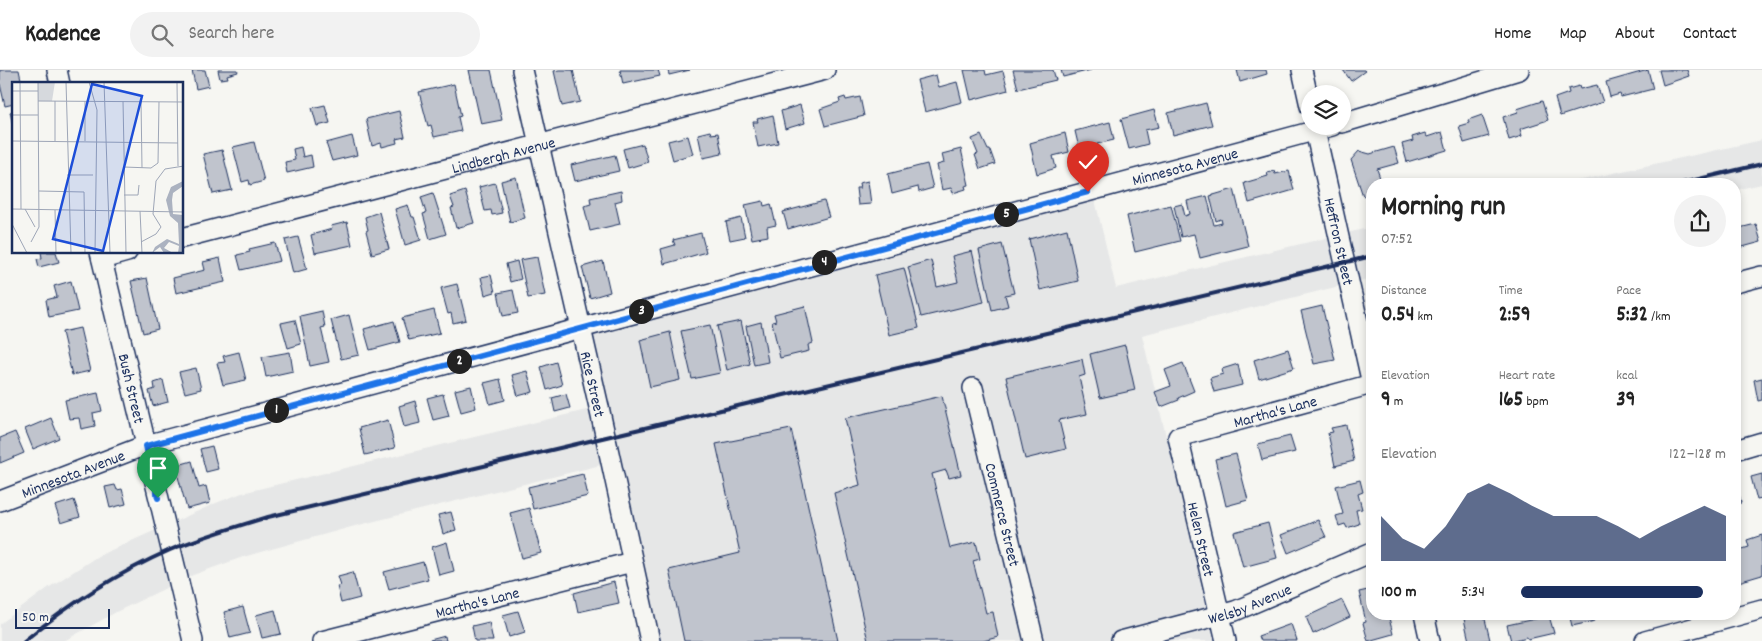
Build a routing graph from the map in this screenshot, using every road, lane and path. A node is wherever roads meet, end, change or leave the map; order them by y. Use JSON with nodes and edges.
{"nodes":[{"id":1,"x":522,"y":70,"type":"edge"},
{"id":2,"x":1302,"y":70,"type":"edge"},
{"id":3,"x":1519,"y":70,"type":"edge"},
{"id":4,"x":813,"y":72,"type":"edge"},
{"id":5,"x":1305,"y":85,"type":"edge"},
{"id":6,"x":1351,"y":120,"type":"edge"},
{"id":7,"x":1301,"y":133,"type":"edge"},
{"id":8,"x":1322,"y":135,"type":"edge"},
{"id":9,"x":540,"y":144,"type":"junction"},
{"id":10,"x":184,"y":237,"type":"edge"},
{"id":11,"x":114,"y":254,"type":"edge"},
{"id":12,"x":101,"y":256,"type":"edge"},
{"id":13,"x":1762,"y":276,"type":"edge"},
{"id":14,"x":1741,"y":281,"type":"edge"},
{"id":15,"x":581,"y":327,"type":"junction"},
{"id":16,"x":1366,"y":354,"type":"edge"},
{"id":17,"x":1366,"y":386,"type":"edge"},
{"id":18,"x":973,"y":388,"type":"dead end"},
{"id":19,"x":1178,"y":437,"type":"joint"},
{"id":20,"x":1762,"y":442,"type":"edge"},
{"id":21,"x":146,"y":446,"type":"junction"},
{"id":22,"x":1741,"y":448,"type":"edge"},
{"id":23,"x":0,"y":501,"type":"edge"},
{"id":24,"x":1366,"y":555,"type":"edge"},
{"id":25,"x":632,"y":562,"type":"junction"},
{"id":26,"x":1762,"y":609,"type":"edge"},
{"id":27,"x":1220,"y":615,"type":"junction"},
{"id":28,"x":1741,"y":615,"type":"edge"},
{"id":29,"x":1425,"y":620,"type":"edge"},
{"id":30,"x":1722,"y":620,"type":"edge"},
{"id":31,"x":193,"y":641,"type":"edge"},
{"id":32,"x":322,"y":641,"type":"edge"},
{"id":33,"x":650,"y":641,"type":"edge"},
{"id":34,"x":1034,"y":641,"type":"edge"},
{"id":35,"x":1121,"y":641,"type":"edge"},
{"id":36,"x":1226,"y":641,"type":"edge"},
{"id":37,"x":1430,"y":641,"type":"edge"},
{"id":38,"x":1646,"y":641,"type":"edge"}],
"edges":[{"from":1,"to":9,"type":"street","name":"Rice Street"},
{"from":2,"to":5,"type":"street"},
{"from":3,"to":6,"type":"street"},
{"from":4,"to":9,"type":"street","name":"Lindbergh Avenue"},
{"from":7,"to":15,"type":"street","name":"Minnesota Avenue"},
{"from":8,"to":16,"type":"street","name":"Heffron Street"},
{"from":9,"to":10,"type":"street","name":"Lindbergh Avenue"},
{"from":9,"to":15,"type":"street","name":"Rice Street"},
{"from":11,"to":12,"type":"street"},
{"from":12,"to":21,"type":"street","name":"Bush Street"},
{"from":13,"to":14,"type":"street"},
{"from":15,"to":21,"type":"street","name":"Minnesota Avenue"},
{"from":15,"to":25,"type":"street","name":"Rice Street"},
{"from":17,"to":19,"type":"street","name":"Martha's Lane"},
{"from":18,"to":34,"type":"street","name":"Commerce Street"},
{"from":19,"to":27,"type":"street","name":"Helen Street"},
{"from":20,"to":22,"type":"street"},
{"from":21,"to":23,"type":"street","name":"Minnesota Avenue"},
{"from":21,"to":31,"type":"street","name":"Bush Street"},
{"from":24,"to":27,"type":"street","name":"Welsby Avenue"},
{"from":25,"to":32,"type":"street","name":"Martha's Lane"},
{"from":25,"to":33,"type":"street","name":"Rice Street"},
{"from":26,"to":28,"type":"street"},
{"from":27,"to":35,"type":"street","name":"Welsby Avenue"},
{"from":27,"to":36,"type":"street","name":"Helen Street"},
{"from":29,"to":37,"type":"street"},
{"from":30,"to":38,"type":"street"}]}
